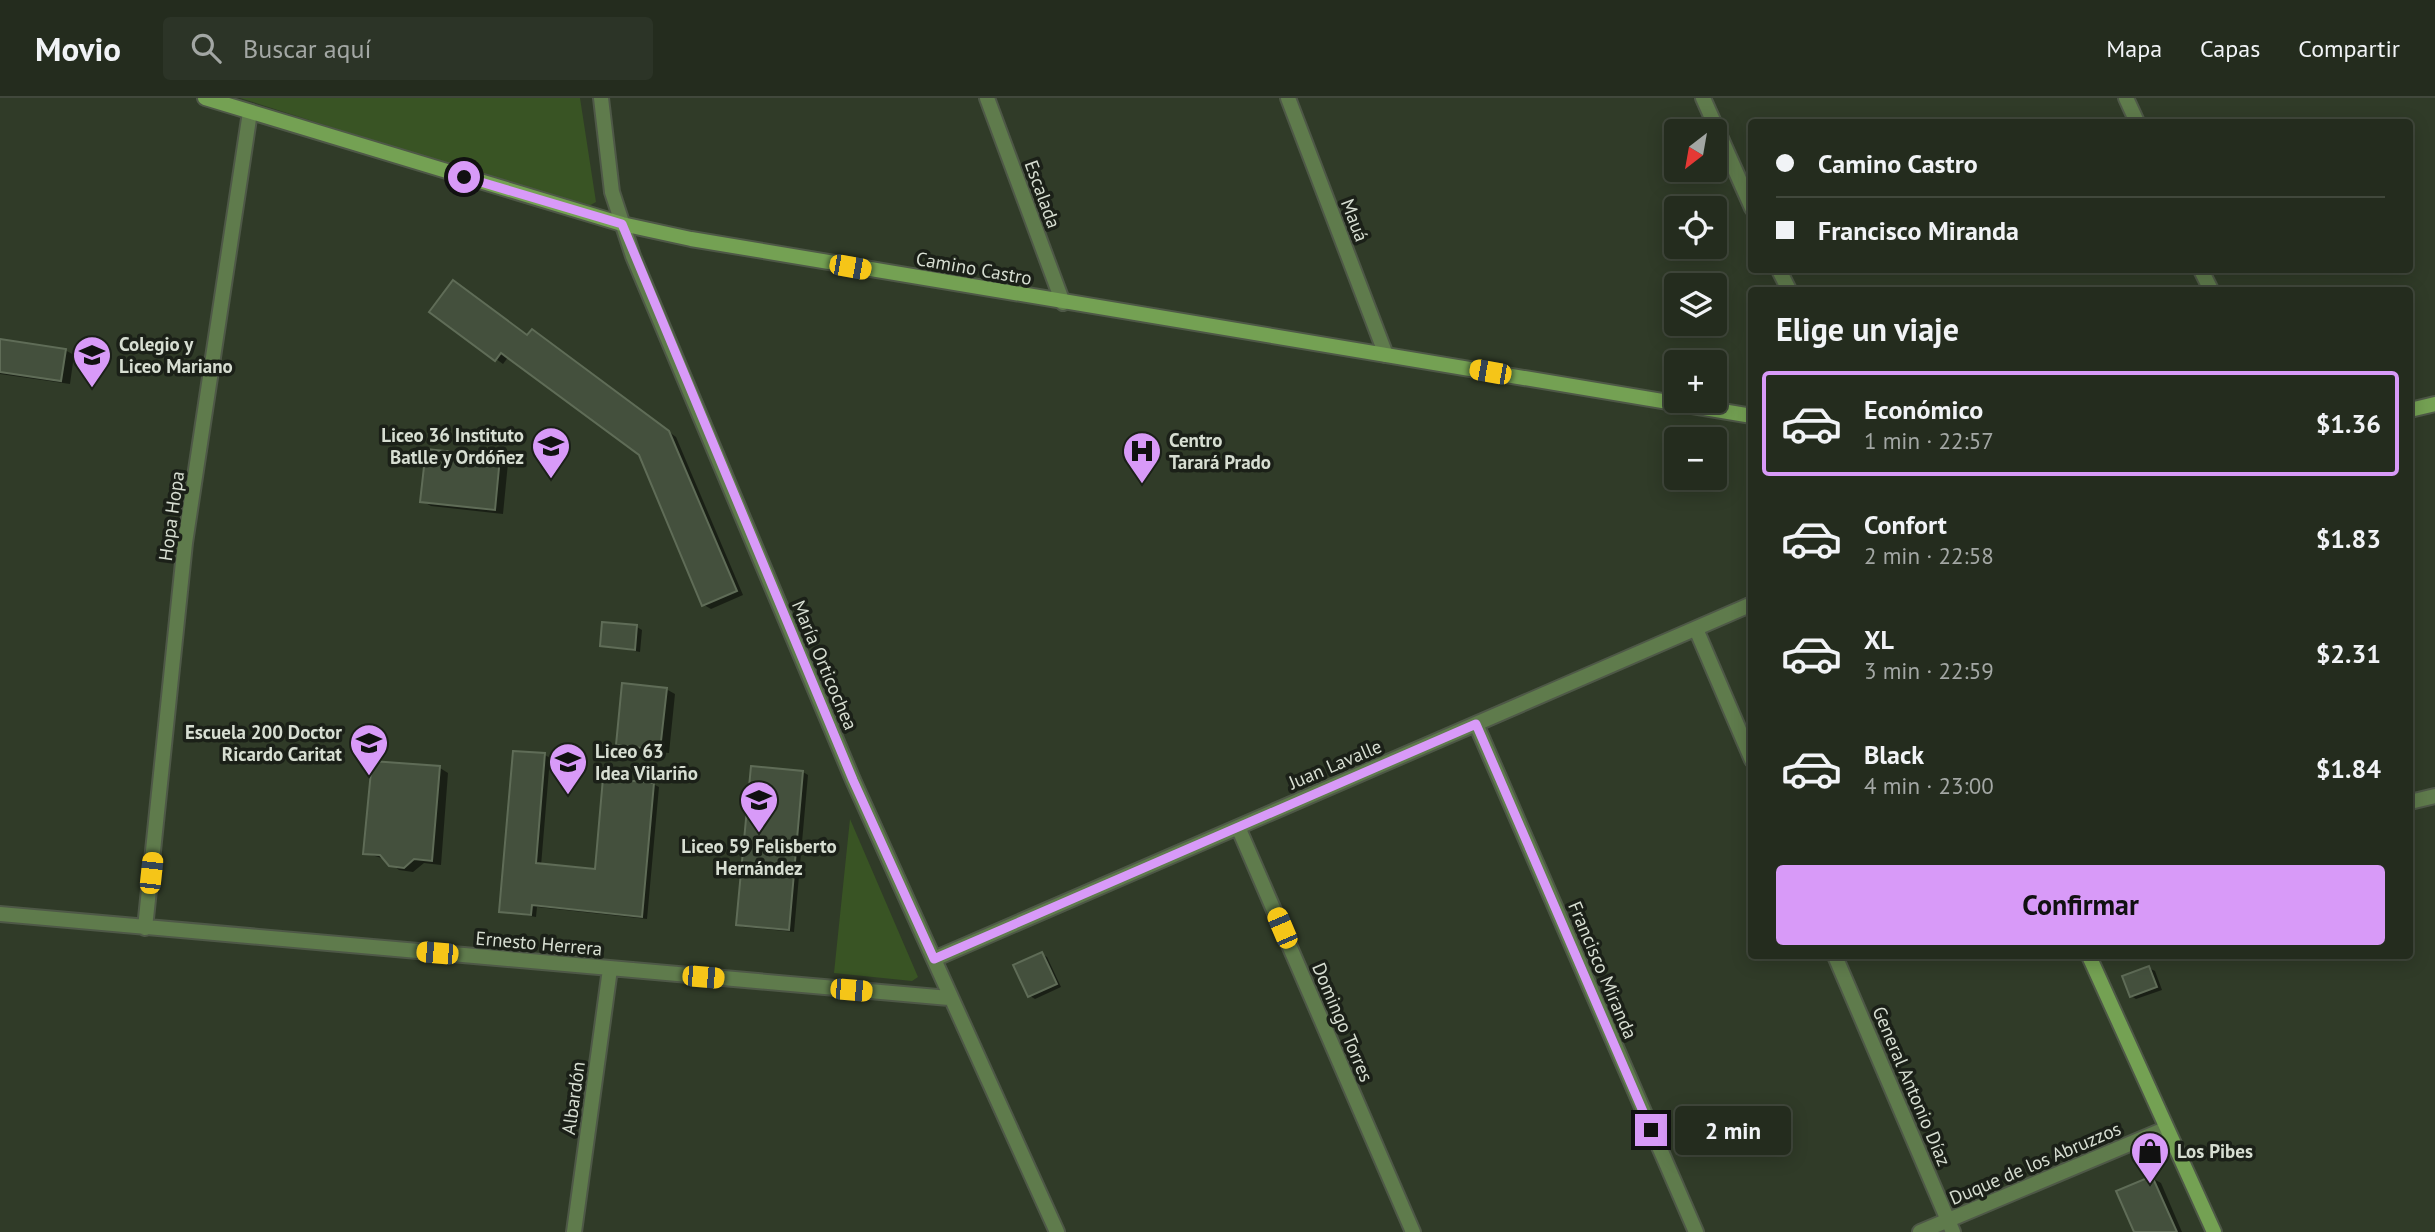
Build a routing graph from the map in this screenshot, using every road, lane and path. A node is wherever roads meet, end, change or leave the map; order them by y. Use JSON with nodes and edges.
{"nodes":[{"id":1,"x":205,"y":98,"type":"edge"},
{"id":2,"x":601,"y":98,"type":"edge"},
{"id":3,"x":987,"y":98,"type":"edge"},
{"id":4,"x":1288,"y":98,"type":"edge"},
{"id":5,"x":1703,"y":98,"type":"edge"},
{"id":6,"x":2126,"y":98,"type":"edge"},
{"id":7,"x":250,"y":112,"type":"junction"},
{"id":8,"x":2136,"y":119,"type":"edge"},
{"id":9,"x":1748,"y":199,"type":"edge"},
{"id":10,"x":622,"y":224,"type":"junction"},
{"id":11,"x":1063,"y":303,"type":"junction"},
{"id":12,"x":1385,"y":355,"type":"junction"},
{"id":13,"x":2435,"y":404,"type":"edge"},
{"id":14,"x":2413,"y":409,"type":"edge"},
{"id":15,"x":1748,"y":415,"type":"edge"},
{"id":16,"x":1748,"y":606,"type":"edge"},
{"id":17,"x":1696,"y":629,"type":"junction"},
{"id":18,"x":1476,"y":724,"type":"junction"},
{"id":19,"x":1748,"y":751,"type":"edge"},
{"id":20,"x":2435,"y":796,"type":"edge"},
{"id":21,"x":2413,"y":801,"type":"edge"},
{"id":22,"x":1238,"y":827,"type":"junction"},
{"id":23,"x":0,"y":914,"type":"edge"},
{"id":24,"x":145,"y":928,"type":"junction"},
{"id":25,"x":934,"y":959,"type":"junction"},
{"id":26,"x":1836,"y":959,"type":"edge"},
{"id":27,"x":2089,"y":959,"type":"edge"},
{"id":28,"x":610,"y":969,"type":"junction"},
{"id":29,"x":949,"y":998,"type":"junction"},
{"id":30,"x":2165,"y":1129,"type":"junction"},
{"id":31,"x":1950,"y":1226,"type":"edge"},
{"id":32,"x":574,"y":1232,"type":"edge"},
{"id":33,"x":1057,"y":1232,"type":"edge"},
{"id":34,"x":1413,"y":1232,"type":"edge"},
{"id":35,"x":1696,"y":1232,"type":"edge"},
{"id":36,"x":1920,"y":1232,"type":"edge"},
{"id":37,"x":2214,"y":1232,"type":"edge"}],
"edges":[{"from":1,"to":7,"type":"street","name":"Camino Castro"},
{"from":2,"to":10,"type":"street","name":"María Orticochea"},
{"from":3,"to":11,"type":"street","name":"Escalada"},
{"from":4,"to":12,"type":"street","name":"Mauá"},
{"from":5,"to":9,"type":"street"},
{"from":6,"to":8,"type":"street"},
{"from":7,"to":10,"type":"street","name":"Camino Castro"},
{"from":7,"to":24,"type":"street","name":"Hopa Hopa"},
{"from":10,"to":11,"type":"street","name":"Camino Castro"},
{"from":10,"to":25,"type":"street","name":"María Orticochea"},
{"from":11,"to":12,"type":"street","name":"Camino Castro"},
{"from":12,"to":15,"type":"street","name":"Camino Castro"},
{"from":13,"to":14,"type":"street"},
{"from":16,"to":17,"type":"street","name":"Juan Lavalle"},
{"from":17,"to":18,"type":"street","name":"Juan Lavalle"},
{"from":17,"to":19,"type":"street"},
{"from":18,"to":22,"type":"street","name":"Juan Lavalle"},
{"from":18,"to":35,"type":"street","name":"Francisco Miranda"},
{"from":20,"to":21,"type":"street"},
{"from":22,"to":25,"type":"street","name":"Juan Lavalle"},
{"from":22,"to":34,"type":"street","name":"Domingo Torres"},
{"from":23,"to":24,"type":"street","name":"Ernesto Herrera"},
{"from":24,"to":28,"type":"street","name":"Ernesto Herrera"},
{"from":25,"to":29,"type":"street","name":"María Orticochea"},
{"from":26,"to":31,"type":"street","name":"General Antonio Díaz"},
{"from":27,"to":30,"type":"street"},
{"from":28,"to":29,"type":"street","name":"Ernesto Herrera"},
{"from":28,"to":32,"type":"street","name":"Albardón"},
{"from":29,"to":33,"type":"street","name":"María Orticochea"},
{"from":30,"to":31,"type":"street","name":"Duque de los Abruzzos"},
{"from":30,"to":37,"type":"street"},
{"from":31,"to":36,"type":"street","name":"Duque de los Abruzzos"}]}
